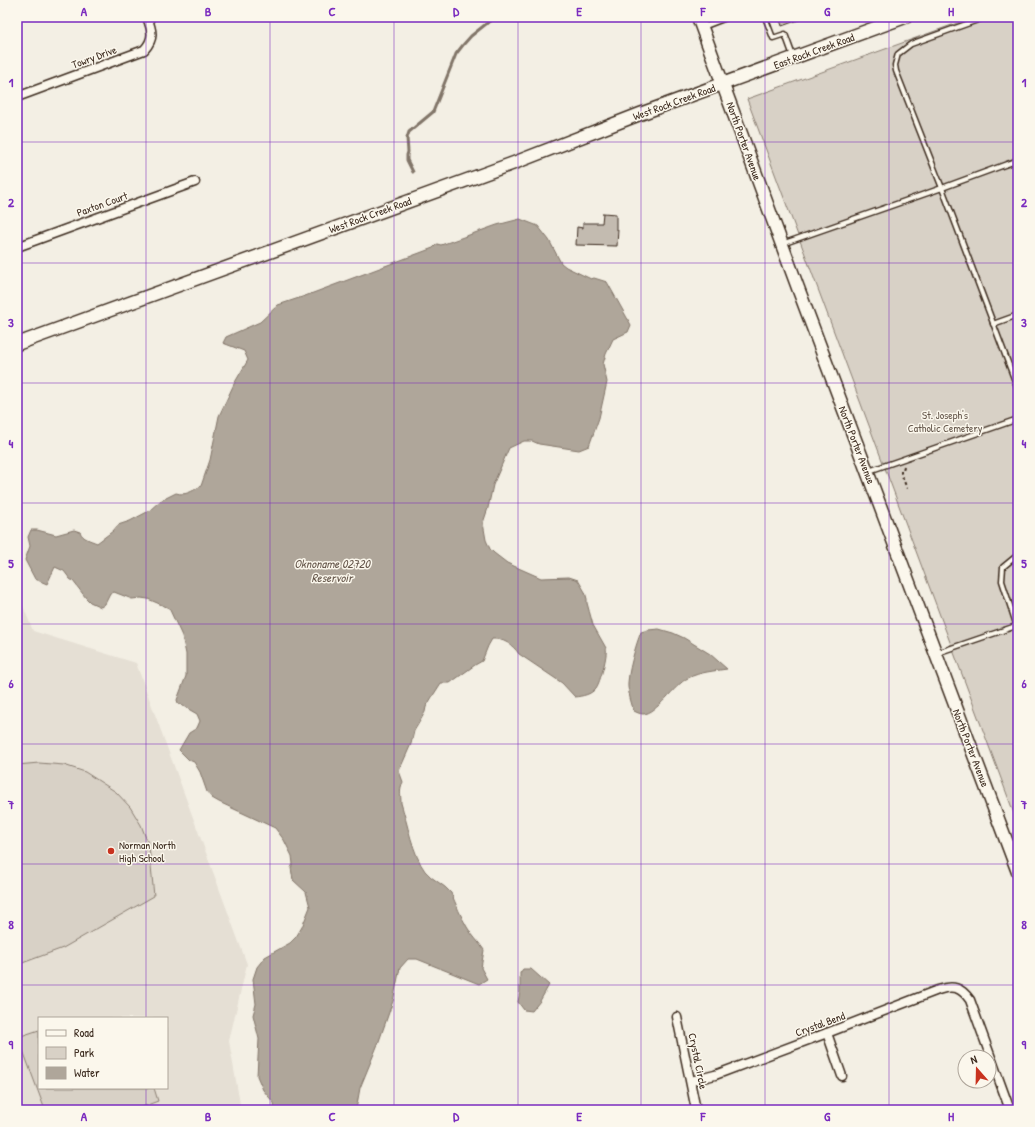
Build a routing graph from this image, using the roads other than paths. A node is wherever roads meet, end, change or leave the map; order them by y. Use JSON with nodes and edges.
{"nodes":[{"id":1,"x":147,"y":17,"type":"edge"},
{"id":2,"x":729,"y":17,"type":"edge"},
{"id":3,"x":765,"y":17,"type":"edge"},
{"id":4,"x":905,"y":17,"type":"edge"},
{"id":5,"x":986,"y":17,"type":"edge"},
{"id":6,"x":700,"y":22,"type":"edge"},
{"id":7,"x":794,"y":58,"type":"junction"},
{"id":8,"x":723,"y":84,"type":"junction"},
{"id":9,"x":17,"y":97,"type":"edge"},
{"id":10,"x":1018,"y":160,"type":"edge"},
{"id":11,"x":195,"y":182,"type":"dead end"},
{"id":12,"x":942,"y":188,"type":"junction"},
{"id":13,"x":782,"y":244,"type":"junction"},
{"id":14,"x":17,"y":247,"type":"edge"},
{"id":15,"x":1018,"y":315,"type":"edge"},
{"id":16,"x":994,"y":324,"type":"junction"},
{"id":17,"x":17,"y":344,"type":"edge"},
{"id":18,"x":1018,"y":389,"type":"edge"},
{"id":19,"x":1018,"y":419,"type":"edge"},
{"id":20,"x":868,"y":472,"type":"junction"},
{"id":21,"x":1018,"y":556,"type":"edge"},
{"id":22,"x":1017,"y":628,"type":"edge"},
{"id":23,"x":935,"y":654,"type":"junction"},
{"id":24,"x":1018,"y":872,"type":"edge"},
{"id":25,"x":677,"y":1017,"type":"dead end"},
{"id":26,"x":827,"y":1033,"type":"junction"},
{"id":27,"x":842,"y":1076,"type":"dead end"},
{"id":28,"x":691,"y":1081,"type":"junction"},
{"id":29,"x":696,"y":1110,"type":"edge"},
{"id":30,"x":1010,"y":1110,"type":"edge"}],
"edges":[{"from":1,"to":9,"type":"street","name":"Towry Drive"},
{"from":2,"to":6,"type":"lane"},
{"from":3,"to":7,"type":"lane"},
{"from":4,"to":7,"type":"main road","name":"East Rock Creek Road"},
{"from":5,"to":12,"type":"lane"},
{"from":6,"to":8,"type":"main road","name":"North Porter Avenue"},
{"from":7,"to":8,"type":"main road","name":"East Rock Creek Road"},
{"from":8,"to":13,"type":"main road","name":"North Porter Avenue"},
{"from":8,"to":17,"type":"main road","name":"West Rock Creek Road"},
{"from":10,"to":12,"type":"lane"},
{"from":11,"to":14,"type":"street","name":"Paxton Court"},
{"from":12,"to":13,"type":"lane"},
{"from":12,"to":16,"type":"lane"},
{"from":13,"to":20,"type":"main road","name":"North Porter Avenue"},
{"from":15,"to":16,"type":"lane"},
{"from":16,"to":18,"type":"lane"},
{"from":19,"to":20,"type":"lane"},
{"from":20,"to":23,"type":"main road","name":"North Porter Avenue"},
{"from":21,"to":22,"type":"lane"},
{"from":22,"to":23,"type":"lane"},
{"from":23,"to":24,"type":"main road","name":"North Porter Avenue"},
{"from":25,"to":28,"type":"street","name":"Crystal Circle"},
{"from":26,"to":27,"type":"street"},
{"from":26,"to":28,"type":"street","name":"Crystal Bend"},
{"from":26,"to":30,"type":"street","name":"Crystal Bend"},
{"from":28,"to":29,"type":"street","name":"Crystal Circle"}]}
